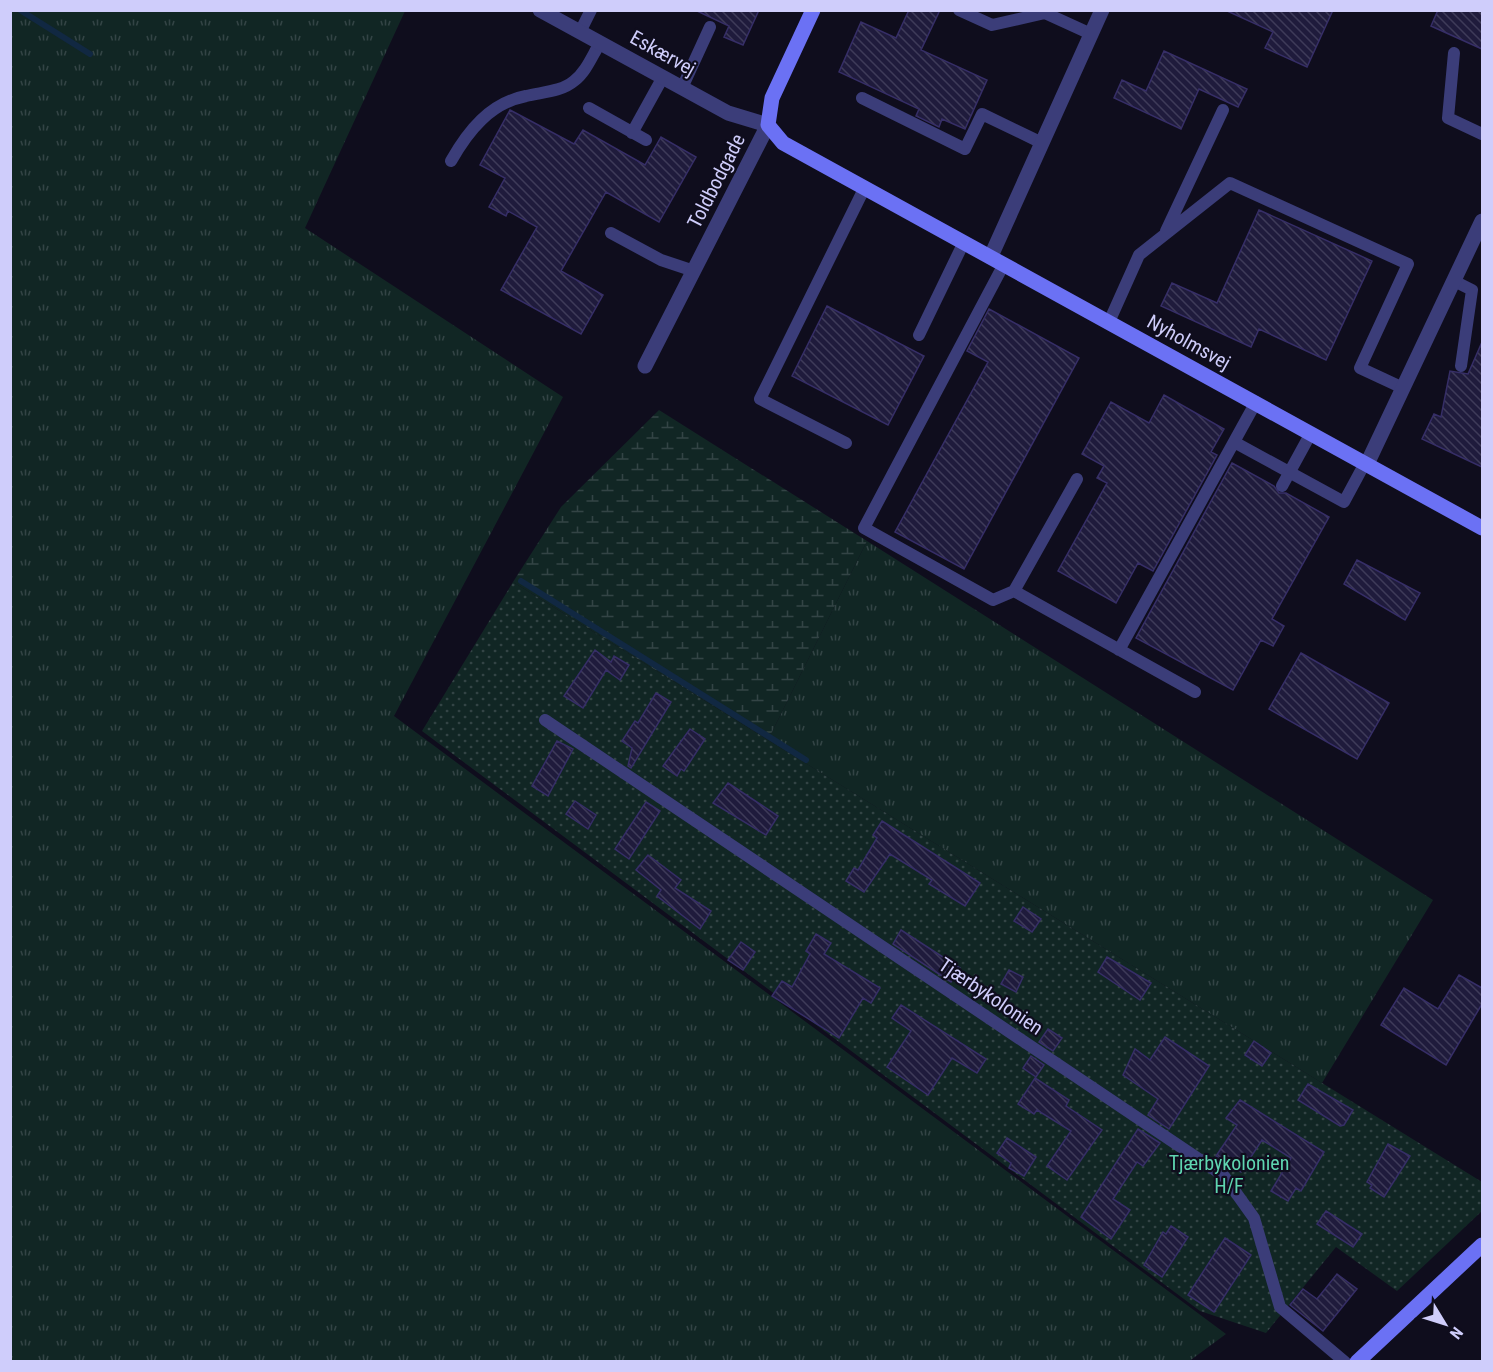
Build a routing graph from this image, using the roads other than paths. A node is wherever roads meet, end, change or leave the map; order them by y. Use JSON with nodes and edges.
{"nodes":[{"id":1,"x":540,"y":10,"type":"edge"},
{"id":2,"x":591,"y":10,"type":"edge"},
{"id":3,"x":813,"y":10,"type":"edge"},
{"id":4,"x":959,"y":10,"type":"edge"},
{"id":5,"x":1102,"y":10,"type":"edge"},
{"id":6,"x":710,"y":27,"type":"dead end"},
{"id":7,"x":580,"y":32,"type":"junction"},
{"id":8,"x":1091,"y":34,"type":"junction"},
{"id":9,"x":600,"y":43,"type":"junction"},
{"id":10,"x":1454,"y":53,"type":"dead end"},
{"id":11,"x":663,"y":77,"type":"junction"},
{"id":12,"x":682,"y":88,"type":"junction"},
{"id":13,"x":862,"y":98,"type":"dead end"},
{"id":14,"x":589,"y":108,"type":"dead end"},
{"id":15,"x":1223,"y":110,"type":"dead end"},
{"id":16,"x":768,"y":125,"type":"junction"},
{"id":17,"x":632,"y":132,"type":"junction"},
{"id":18,"x":1482,"y":134,"type":"edge"},
{"id":19,"x":646,"y":140,"type":"dead end"},
{"id":20,"x":1042,"y":143,"type":"junction"},
{"id":21,"x":451,"y":161,"type":"dead end"},
{"id":22,"x":865,"y":187,"type":"junction"},
{"id":23,"x":1482,"y":221,"type":"edge"},
{"id":24,"x":611,"y":233,"type":"dead end"},
{"id":25,"x":1164,"y":235,"type":"junction"},
{"id":26,"x":964,"y":242,"type":"junction"},
{"id":27,"x":997,"y":260,"type":"junction"},
{"id":28,"x":694,"y":271,"type":"junction"},
{"id":29,"x":1454,"y":282,"type":"junction"},
{"id":30,"x":1109,"y":322,"type":"junction"},
{"id":31,"x":919,"y":335,"type":"dead end"},
{"id":32,"x":645,"y":366,"type":"dead end"},
{"id":33,"x":1461,"y":366,"type":"dead end"},
{"id":34,"x":1403,"y":388,"type":"junction"},
{"id":35,"x":1256,"y":402,"type":"junction"},
{"id":36,"x":1311,"y":433,"type":"junction"},
{"id":37,"x":1234,"y":442,"type":"junction"},
{"id":38,"x":846,"y":443,"type":"dead end"},
{"id":39,"x":1366,"y":463,"type":"junction"},
{"id":40,"x":1290,"y":472,"type":"junction"},
{"id":41,"x":1077,"y":478,"type":"dead end"},
{"id":42,"x":1282,"y":486,"type":"dead end"},
{"id":43,"x":1482,"y":528,"type":"edge"},
{"id":44,"x":1014,"y":591,"type":"junction"},
{"id":45,"x":1119,"y":650,"type":"junction"},
{"id":46,"x":1195,"y":692,"type":"dead end"},
{"id":47,"x":545,"y":720,"type":"dead end"},
{"id":48,"x":1482,"y":1245,"type":"edge"},
{"id":49,"x":1345,"y":1362,"type":"edge"},
{"id":50,"x":1357,"y":1362,"type":"edge"}],
"edges":[{"from":1,"to":7,"type":"street","name":"Eskærvej"},
{"from":2,"to":7,"type":"lane"},
{"from":3,"to":16,"type":"street","name":"Toldbodgade"},
{"from":4,"to":8,"type":"lane"},
{"from":5,"to":8,"type":"street"},
{"from":6,"to":12,"type":"lane"},
{"from":7,"to":9,"type":"street","name":"Eskærvej"},
{"from":8,"to":20,"type":"street"},
{"from":9,"to":11,"type":"street","name":"Eskærvej"},
{"from":9,"to":21,"type":"lane"},
{"from":10,"to":18,"type":"lane"},
{"from":11,"to":12,"type":"street","name":"Eskærvej"},
{"from":11,"to":17,"type":"lane"},
{"from":12,"to":16,"type":"street","name":"Eskærvej"},
{"from":13,"to":20,"type":"lane"},
{"from":14,"to":17,"type":"lane"},
{"from":15,"to":25,"type":"lane"},
{"from":16,"to":22,"type":"street","name":"Nyholmsvej"},
{"from":16,"to":28,"type":"street","name":"Toldbodgade"},
{"from":17,"to":19,"type":"lane"},
{"from":20,"to":27,"type":"street"},
{"from":22,"to":26,"type":"street","name":"Nyholmsvej"},
{"from":22,"to":38,"type":"lane"},
{"from":23,"to":29,"type":"street"},
{"from":24,"to":28,"type":"lane"},
{"from":25,"to":30,"type":"lane"},
{"from":25,"to":34,"type":"lane"},
{"from":26,"to":27,"type":"street","name":"Nyholmsvej"},
{"from":26,"to":31,"type":"lane"},
{"from":27,"to":30,"type":"street","name":"Nyholmsvej"},
{"from":27,"to":44,"type":"lane"},
{"from":28,"to":32,"type":"street","name":"Toldbodgade"},
{"from":29,"to":33,"type":"lane"},
{"from":29,"to":34,"type":"street"},
{"from":30,"to":35,"type":"street","name":"Nyholmsvej"},
{"from":34,"to":39,"type":"street"},
{"from":35,"to":36,"type":"street","name":"Nyholmsvej"},
{"from":35,"to":37,"type":"lane"},
{"from":36,"to":39,"type":"street","name":"Nyholmsvej"},
{"from":36,"to":40,"type":"lane"},
{"from":37,"to":40,"type":"lane"},
{"from":37,"to":45,"type":"lane"},
{"from":39,"to":40,"type":"lane"},
{"from":39,"to":43,"type":"street","name":"Nyholmsvej"},
{"from":40,"to":42,"type":"lane"},
{"from":41,"to":44,"type":"lane"},
{"from":44,"to":45,"type":"lane"},
{"from":45,"to":46,"type":"lane"},
{"from":47,"to":49,"type":"lane","name":"Tjærbykolonien"},
{"from":48,"to":50,"type":"street"}]}
